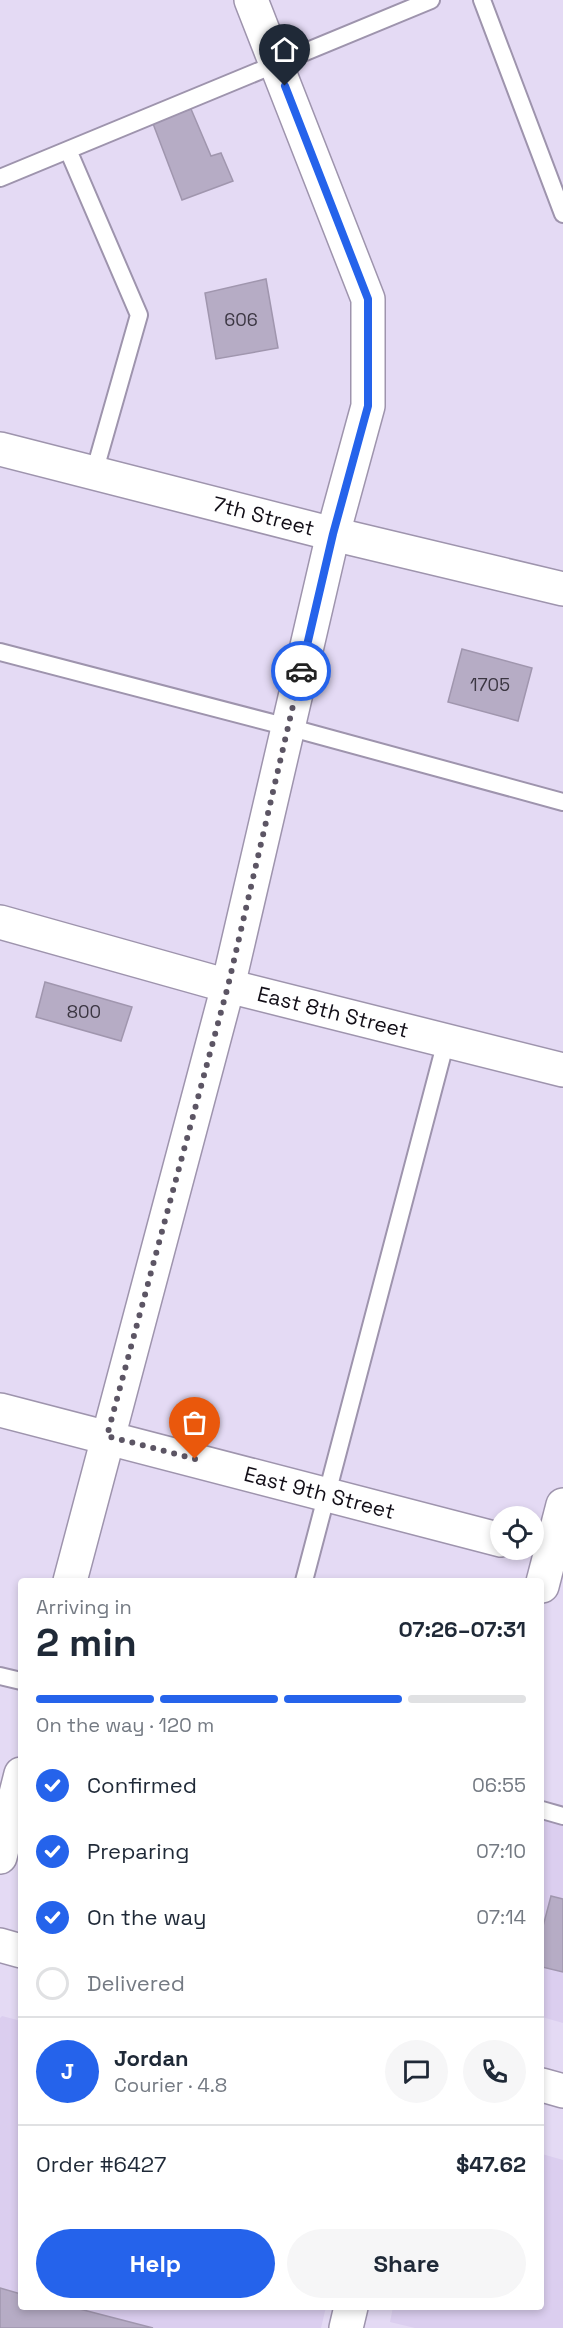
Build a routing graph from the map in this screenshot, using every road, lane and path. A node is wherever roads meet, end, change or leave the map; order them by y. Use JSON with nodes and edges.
{"nodes":[{"id":1,"x":251,"y":0,"type":"edge"},
{"id":2,"x":431,"y":0,"type":"edge"},
{"id":3,"x":482,"y":0,"type":"edge"},
{"id":4,"x":276,"y":64,"type":"junction"},
{"id":5,"x":68,"y":150,"type":"junction"},
{"id":6,"x":0,"y":178,"type":"edge"},
{"id":7,"x":563,"y":214,"type":"edge"},
{"id":8,"x":0,"y":449,"type":"edge"},
{"id":9,"x":94,"y":473,"type":"junction"},
{"id":10,"x":333,"y":534,"type":"junction"},
{"id":11,"x":562,"y":586,"type":"edge"},
{"id":12,"x":0,"y":651,"type":"edge"},
{"id":13,"x":288,"y":727,"type":"junction"},
{"id":14,"x":563,"y":802,"type":"edge"},
{"id":15,"x":2,"y":929,"type":"edge"},
{"id":16,"x":228,"y":986,"type":"junction"},
{"id":17,"x":446,"y":1041,"type":"junction"},
{"id":18,"x":563,"y":1070,"type":"edge"},
{"id":19,"x":0,"y":1410,"type":"edge"},
{"id":20,"x":107,"y":1436,"type":"junction"},
{"id":21,"x":328,"y":1494,"type":"junction"},
{"id":22,"x":563,"y":1505,"type":"edge"},
{"id":23,"x":490,"y":1537,"type":"edge"},
{"id":24,"x":549,"y":1552,"type":"edge"},
{"id":25,"x":71,"y":1578,"type":"edge"},
{"id":26,"x":305,"y":1578,"type":"edge"},
{"id":27,"x":544,"y":1578,"type":"edge"},
{"id":28,"x":0,"y":1676,"type":"edge"},
{"id":29,"x":18,"y":1680,"type":"edge"},
{"id":30,"x":18,"y":1786,"type":"edge"},
{"id":31,"x":544,"y":1811,"type":"edge"},
{"id":32,"x":563,"y":1816,"type":"edge"},
{"id":33,"x":0,"y":1857,"type":"edge"},
{"id":34,"x":0,"y":1945,"type":"edge"},
{"id":35,"x":18,"y":1950,"type":"edge"},
{"id":36,"x":544,"y":2086,"type":"edge"},
{"id":37,"x":563,"y":2091,"type":"edge"}],
"edges":[{"from":1,"to":4,"type":"street"},
{"from":2,"to":4,"type":"lane"},
{"from":3,"to":7,"type":"lane"},
{"from":4,"to":5,"type":"lane"},
{"from":4,"to":10,"type":"street"},
{"from":5,"to":6,"type":"lane"},
{"from":5,"to":9,"type":"lane"},
{"from":8,"to":9,"type":"street","name":"7th Street"},
{"from":9,"to":10,"type":"street","name":"7th Street"},
{"from":10,"to":11,"type":"street","name":"7th Street"},
{"from":10,"to":13,"type":"street"},
{"from":12,"to":13,"type":"lane"},
{"from":13,"to":14,"type":"lane"},
{"from":13,"to":16,"type":"street"},
{"from":15,"to":16,"type":"street","name":"East 8th Street"},
{"from":16,"to":17,"type":"street","name":"East 8th Street"},
{"from":16,"to":20,"type":"street"},
{"from":17,"to":18,"type":"street","name":"East 8th Street"},
{"from":17,"to":21,"type":"lane"},
{"from":19,"to":20,"type":"street","name":"East 9th Street"},
{"from":20,"to":21,"type":"street","name":"East 9th Street"},
{"from":20,"to":25,"type":"street"},
{"from":21,"to":23,"type":"street","name":"East 9th Street"},
{"from":21,"to":26,"type":"lane"},
{"from":22,"to":24,"type":"street"},
{"from":24,"to":27,"type":"street"},
{"from":28,"to":29,"type":"lane"},
{"from":30,"to":33,"type":"street"},
{"from":31,"to":32,"type":"lane"},
{"from":34,"to":35,"type":"street"},
{"from":36,"to":37,"type":"street"}]}
